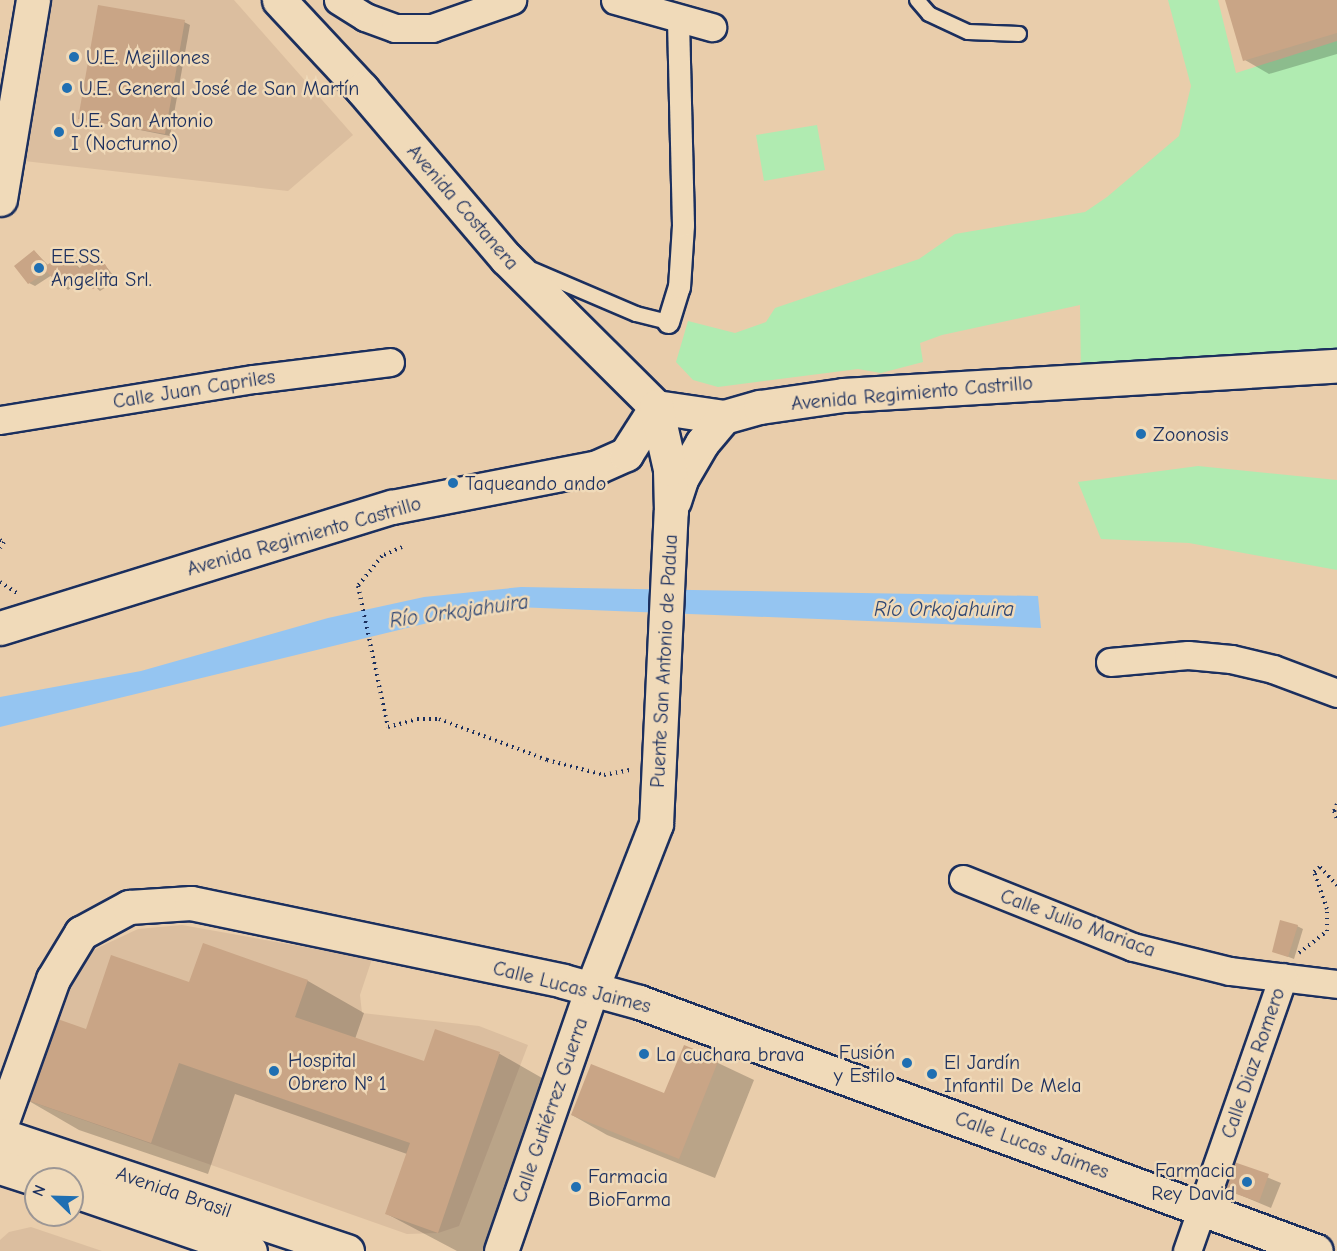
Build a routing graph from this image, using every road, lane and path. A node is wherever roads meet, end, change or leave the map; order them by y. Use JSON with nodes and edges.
{"nodes":[{"id":1,"x":33,"y":0,"type":"edge"},
{"id":2,"x":279,"y":0,"type":"edge"},
{"id":3,"x":338,"y":0,"type":"edge"},
{"id":4,"x":615,"y":0,"type":"edge"},
{"id":5,"x":917,"y":0,"type":"edge"},
{"id":6,"x":499,"y":2,"type":"edge"},
{"id":7,"x":678,"y":17,"type":"junction"},
{"id":8,"x":712,"y":27,"type":"dead end"},
{"id":9,"x":1020,"y":34,"type":"dead end"},
{"id":10,"x":0,"y":199,"type":"edge"},
{"id":11,"x":506,"y":258,"type":"junction"},
{"id":12,"x":668,"y":322,"type":"joint"},
{"id":13,"x":390,"y":362,"type":"dead end"},
{"id":14,"x":1337,"y":366,"type":"edge"},
{"id":15,"x":656,"y":406,"type":"junction"},
{"id":16,"x":724,"y":417,"type":"junction"},
{"id":17,"x":0,"y":420,"type":"edge"},
{"id":18,"x":597,"y":467,"type":"junction"},
{"id":19,"x":670,"y":516,"type":"junction"},
{"id":20,"x":0,"y":540,"type":"edge"},
{"id":21,"x":402,"y":547,"type":"dead end"},
{"id":22,"x":0,"y":548,"type":"edge"},
{"id":23,"x":0,"y":628,"type":"edge"},
{"id":24,"x":1110,"y":662,"type":"dead end"},
{"id":25,"x":1337,"y":693,"type":"edge"},
{"id":26,"x":638,"y":768,"type":"dead end"},
{"id":27,"x":658,"y":801,"type":"joint"},
{"id":28,"x":1337,"y":804,"type":"edge"},
{"id":29,"x":1337,"y":819,"type":"edge"},
{"id":30,"x":963,"y":879,"type":"dead end"},
{"id":31,"x":1337,"y":885,"type":"edge"},
{"id":32,"x":1283,"y":976,"type":"junction"},
{"id":33,"x":1337,"y":984,"type":"edge"},
{"id":34,"x":592,"y":988,"type":"junction"},
{"id":35,"x":0,"y":1126,"type":"edge"},
{"id":36,"x":0,"y":1135,"type":"edge"},
{"id":37,"x":0,"y":1167,"type":"edge"},
{"id":38,"x":24,"y":1175,"type":"edge"},
{"id":39,"x":84,"y":1192,"type":"edge"},
{"id":40,"x":155,"y":1201,"type":"junction"},
{"id":41,"x":1203,"y":1207,"type":"junction"},
{"id":42,"x":250,"y":1251,"type":"edge"},
{"id":43,"x":347,"y":1251,"type":"edge"},
{"id":44,"x":501,"y":1251,"type":"edge"},
{"id":45,"x":1187,"y":1251,"type":"edge"},
{"id":46,"x":1316,"y":1251,"type":"edge"}],
"edges":[{"from":1,"to":10,"type":"main road"},
{"from":2,"to":11,"type":"main road","name":"Avenida Costanera"},
{"from":3,"to":6,"type":"street"},
{"from":4,"to":7,"type":"street"},
{"from":5,"to":9,"type":"lane"},
{"from":7,"to":8,"type":"street"},
{"from":7,"to":12,"type":"street"},
{"from":11,"to":12,"type":"lane"},
{"from":11,"to":15,"type":"main road","name":"Avenida Costanera"},
{"from":13,"to":17,"type":"street","name":"Calle Juan Capriles"},
{"from":14,"to":16,"type":"main road","name":"Avenida Regimiento Castrillo"},
{"from":15,"to":16,"type":"main road","name":"Avenida Regimiento Castrillo"},
{"from":15,"to":18,"type":"main road","name":"Avenida Regimiento Castrillo"},
{"from":15,"to":19,"type":"main road"},
{"from":16,"to":19,"type":"main road"},
{"from":18,"to":19,"type":"main road"},
{"from":18,"to":23,"type":"main road","name":"Avenida Regimiento Castrillo"},
{"from":19,"to":27,"type":"main road","name":"Puente San Antonio de Padua"},
{"from":20,"to":22,"type":"path"},
{"from":21,"to":26,"type":"path"},
{"from":24,"to":25,"type":"street"},
{"from":27,"to":34,"type":"main road","name":"Calle Gutiérrez Guerra"},
{"from":28,"to":29,"type":"path"},
{"from":30,"to":32,"type":"street","name":"Calle Julio Mariaca"},
{"from":31,"to":32,"type":"path"},
{"from":32,"to":33,"type":"street","name":"Calle Julio Mariaca"},
{"from":32,"to":41,"type":"street","name":"Calle Diaz Romero"},
{"from":34,"to":35,"type":"main road","name":"Calle Lucas Jaimes"},
{"from":34,"to":41,"type":"main road","name":"Calle Lucas Jaimes"},
{"from":34,"to":44,"type":"main road","name":"Calle Gutiérrez Guerra"},
{"from":36,"to":40,"type":"main road","name":"Avenida Brasil"},
{"from":37,"to":38,"type":"main road"},
{"from":39,"to":40,"type":"main road","name":"Avenida Brasil"},
{"from":40,"to":42,"type":"main road","name":"Avenida Brasil"},
{"from":40,"to":43,"type":"main road","name":"Avenida Brasil"},
{"from":41,"to":45,"type":"street","name":"Calle Diaz Romero"},
{"from":41,"to":46,"type":"main road","name":"Calle Lucas Jaimes"}]}
